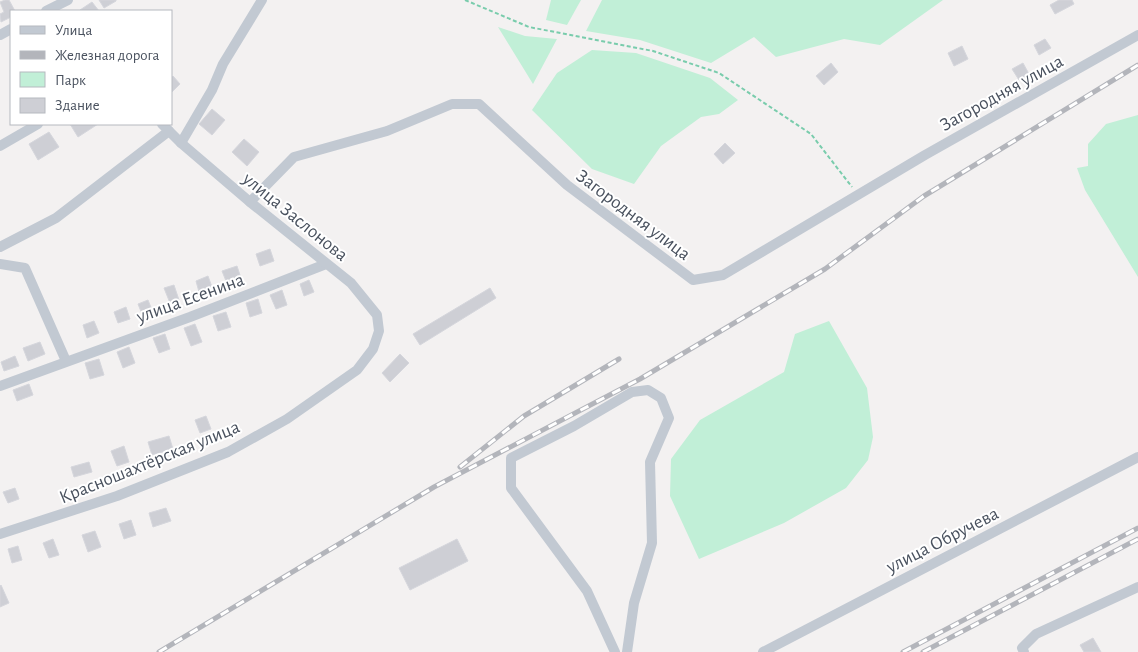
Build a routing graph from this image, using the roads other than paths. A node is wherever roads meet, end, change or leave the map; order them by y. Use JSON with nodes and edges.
{"nodes":[{"id":1,"x":262,"y":0,"type":"edge"},
{"id":2,"x":62,"y":4,"type":"edge"},
{"id":3,"x":48,"y":10,"type":"edge"},
{"id":4,"x":1138,"y":35,"type":"edge"},
{"id":5,"x":36,"y":125,"type":"edge"},
{"id":6,"x":166,"y":128,"type":"edge"},
{"id":7,"x":181,"y":143,"type":"junction"},
{"id":8,"x":0,"y":146,"type":"edge"},
{"id":9,"x":250,"y":202,"type":"junction"},
{"id":10,"x":0,"y":246,"type":"edge"},
{"id":11,"x":0,"y":264,"type":"edge"},
{"id":12,"x":326,"y":264,"type":"junction"},
{"id":13,"x":373,"y":349,"type":"joint"},
{"id":14,"x":66,"y":361,"type":"junction"},
{"id":15,"x":0,"y":386,"type":"edge"},
{"id":16,"x":1138,"y":457,"type":"edge"},
{"id":17,"x":0,"y":534,"type":"edge"},
{"id":18,"x":1138,"y":588,"type":"edge"},
{"id":19,"x":614,"y":652,"type":"edge"},
{"id":20,"x":627,"y":652,"type":"edge"},
{"id":21,"x":763,"y":652,"type":"edge"},
{"id":22,"x":1024,"y":652,"type":"edge"}],
"edges":[{"from":1,"to":7,"type":"street"},
{"from":2,"to":3,"type":"street"},
{"from":4,"to":9,"type":"street","name":"Загородняя улица"},
{"from":5,"to":8,"type":"street"},
{"from":6,"to":7,"type":"street","name":"улица Заслонова"},
{"from":6,"to":10,"type":"street"},
{"from":7,"to":9,"type":"street","name":"улица Заслонова"},
{"from":9,"to":12,"type":"street","name":"улица Заслонова"},
{"from":11,"to":14,"type":"street"},
{"from":12,"to":13,"type":"street","name":"улица Заслонова"},
{"from":12,"to":14,"type":"street","name":"улица Есенина"},
{"from":13,"to":17,"type":"street","name":"Красношахтёрская улица"},
{"from":14,"to":15,"type":"street","name":"улица Есенина"},
{"from":16,"to":21,"type":"street","name":"улица Обручева"},
{"from":18,"to":22,"type":"street"},
{"from":19,"to":20,"type":"street"}]}
